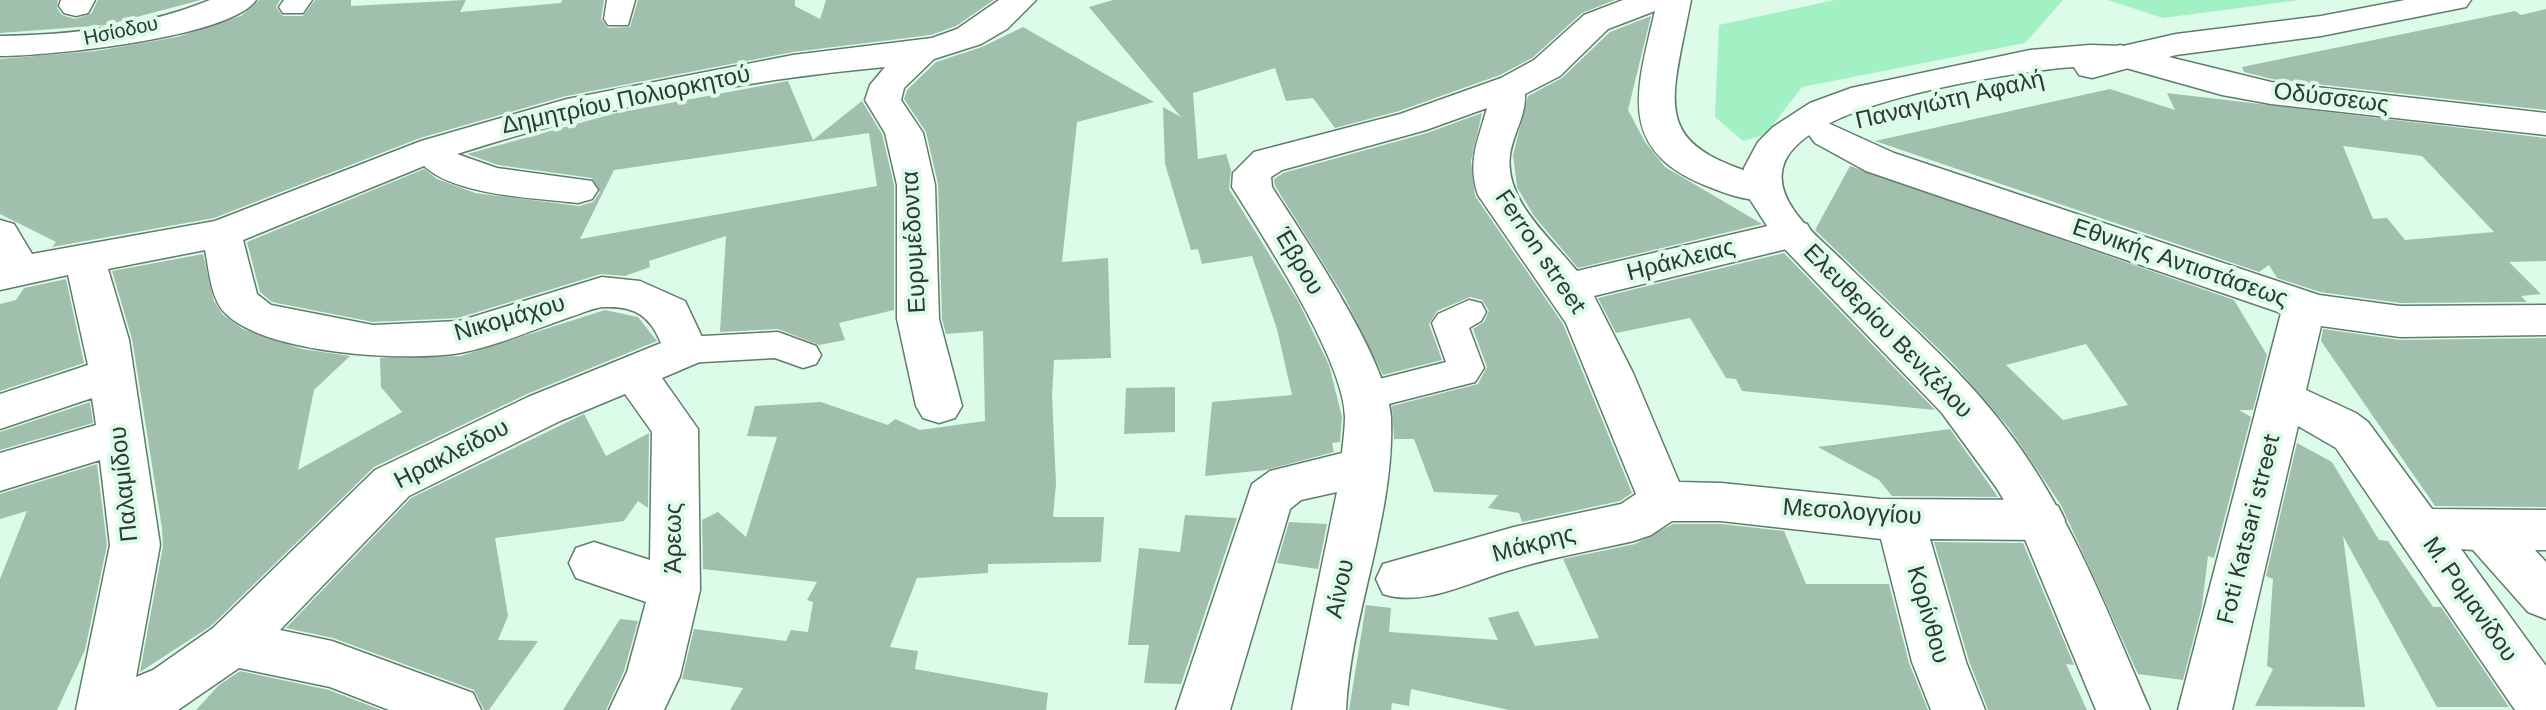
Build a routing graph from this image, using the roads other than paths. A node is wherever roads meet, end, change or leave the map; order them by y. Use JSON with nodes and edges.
{"nodes":[{"id":1,"x":239,"y":0,"type":"edge"},
{"id":2,"x":1019,"y":0,"type":"edge"},
{"id":3,"x":1654,"y":0,"type":"edge"},
{"id":4,"x":1674,"y":0,"type":"edge"},
{"id":5,"x":2335,"y":0,"type":"edge"},
{"id":6,"x":2454,"y":0,"type":"edge"},
{"id":7,"x":2183,"y":43,"type":"junction"},
{"id":8,"x":0,"y":46,"type":"edge"},
{"id":9,"x":922,"y":51,"type":"junction"},
{"id":10,"x":2120,"y":56,"type":"junction"},
{"id":11,"x":1506,"y":89,"type":"junction"},
{"id":12,"x":2546,"y":124,"type":"edge"},
{"id":13,"x":1828,"y":135,"type":"junction"},
{"id":14,"x":432,"y":150,"type":"junction"},
{"id":15,"x":578,"y":190,"type":"dead end"},
{"id":16,"x":1778,"y":211,"type":"junction"},
{"id":17,"x":221,"y":233,"type":"junction"},
{"id":18,"x":0,"y":234,"type":"edge"},
{"id":19,"x":84,"y":258,"type":"junction"},
{"id":20,"x":10,"y":273,"type":"edge"},
{"id":21,"x":1568,"y":288,"type":"junction"},
{"id":22,"x":1469,"y":312,"type":"dead end"},
{"id":23,"x":2546,"y":320,"type":"edge"},
{"id":24,"x":2300,"y":327,"type":"junction"},
{"id":25,"x":686,"y":350,"type":"junction"},
{"id":26,"x":803,"y":355,"type":"dead end"},
{"id":27,"x":634,"y":373,"type":"junction"},
{"id":28,"x":111,"y":374,"type":"junction"},
{"id":29,"x":1365,"y":396,"type":"junction"},
{"id":30,"x":2282,"y":399,"type":"junction"},
{"id":31,"x":939,"y":406,"type":"dead end"},
{"id":32,"x":0,"y":412,"type":"edge"},
{"id":33,"x":121,"y":435,"type":"junction"},
{"id":34,"x":1365,"y":467,"type":"junction"},
{"id":35,"x":0,"y":472,"type":"edge"},
{"id":36,"x":1663,"y":501,"type":"junction"},
{"id":37,"x":1900,"y":519,"type":"junction"},
{"id":38,"x":2041,"y":520,"type":"junction"},
{"id":39,"x":2420,"y":529,"type":"junction"},
{"id":40,"x":2486,"y":530,"type":"junction"},
{"id":41,"x":2546,"y":530,"type":"edge"},
{"id":42,"x":594,"y":563,"type":"dead end"},
{"id":43,"x":1401,"y":579,"type":"dead end"},
{"id":44,"x":675,"y":590,"type":"junction"},
{"id":45,"x":2546,"y":597,"type":"edge"},
{"id":46,"x":232,"y":644,"type":"junction"},
{"id":47,"x":103,"y":710,"type":"edge"},
{"id":48,"x":121,"y":710,"type":"edge"},
{"id":49,"x":454,"y":710,"type":"edge"},
{"id":50,"x":636,"y":710,"type":"edge"},
{"id":51,"x":1203,"y":710,"type":"edge"},
{"id":52,"x":1319,"y":710,"type":"edge"},
{"id":53,"x":1958,"y":710,"type":"edge"},
{"id":54,"x":2123,"y":710,"type":"edge"},
{"id":55,"x":2205,"y":710,"type":"edge"},
{"id":56,"x":2546,"y":710,"type":"edge"}],
"edges":[{"from":1,"to":8,"type":"street","name":"Ησίοδου"},
{"from":2,"to":9,"type":"street","name":"Δημητρίου Πολιορκητού"},
{"from":3,"to":11,"type":"street","name":"Έβρου"},
{"from":4,"to":16,"type":"street"},
{"from":5,"to":7,"type":"street","name":"Παναγιώτη Αφαλή"},
{"from":6,"to":7,"type":"street","name":"Παναγιώτη Αφαλή"},
{"from":7,"to":10,"type":"street","name":"Παναγιώτη Αφαλή"},
{"from":9,"to":14,"type":"street","name":"Δημητρίου Πολιορκητού"},
{"from":9,"to":31,"type":"street","name":"Ευρυμέδοντα"},
{"from":10,"to":12,"type":"street","name":"Οδύσσεως"},
{"from":10,"to":13,"type":"street","name":"Παναγιώτη Αφαλή"},
{"from":10,"to":16,"type":"street","name":"Παναγιώτη Αφαλή"},
{"from":11,"to":21,"type":"street","name":"Ferron street"},
{"from":11,"to":29,"type":"street","name":"Έβρου"},
{"from":13,"to":16,"type":"street","name":"Παναγιώτη Αφαλή"},
{"from":13,"to":24,"type":"street","name":"Εθνικής Αντιστάσεως"},
{"from":14,"to":15,"type":"street"},
{"from":14,"to":17,"type":"street","name":"Δημητρίου Πολιορκητού"},
{"from":16,"to":21,"type":"street","name":"Ηράκλειας"},
{"from":16,"to":38,"type":"street","name":"Ελευθερίου Βενιζέλου"},
{"from":17,"to":19,"type":"street","name":"Δημητρίου Πολιορκητού"},
{"from":17,"to":25,"type":"street","name":"Νικομάχου"},
{"from":18,"to":20,"type":"street"},
{"from":19,"to":20,"type":"street","name":"Δημητρίου Πολιορκητού"},
{"from":19,"to":28,"type":"street","name":"Παλαμίδου"},
{"from":21,"to":36,"type":"street","name":"Ferron street"},
{"from":22,"to":29,"type":"street"},
{"from":23,"to":24,"type":"street","name":"Εθνικής Αντιστάσεως"},
{"from":24,"to":30,"type":"street","name":"Foti Katsari street"},
{"from":25,"to":26,"type":"street","name":"Ηρακλείδου"},
{"from":25,"to":27,"type":"street","name":"Ηρακλείδου"},
{"from":27,"to":44,"type":"street","name":"Άρεως"},
{"from":27,"to":46,"type":"street","name":"Ηρακλείδου"},
{"from":28,"to":32,"type":"street"},
{"from":28,"to":33,"type":"street","name":"Παλαμίδου"},
{"from":29,"to":34,"type":"street","name":"Έβρου"},
{"from":30,"to":39,"type":"street","name":"Μ. Ρομανίδου"},
{"from":30,"to":55,"type":"street","name":"Foti Katsari street"},
{"from":33,"to":35,"type":"street"},
{"from":33,"to":47,"type":"street","name":"Παλαμίδου"},
{"from":34,"to":51,"type":"street"},
{"from":34,"to":52,"type":"street","name":"Αίνου"},
{"from":36,"to":37,"type":"street","name":"Μεσολογγίου"},
{"from":36,"to":43,"type":"street","name":"Μάκρης"},
{"from":37,"to":38,"type":"street","name":"Μεσολογγίου"},
{"from":37,"to":53,"type":"street","name":"Κορίνθου"},
{"from":38,"to":54,"type":"street","name":"Ελευθερίου Βενιζέλου"},
{"from":39,"to":40,"type":"street"},
{"from":39,"to":56,"type":"street","name":"Μ. Ρομανίδου"},
{"from":40,"to":41,"type":"street"},
{"from":40,"to":45,"type":"street"},
{"from":42,"to":44,"type":"street"},
{"from":44,"to":50,"type":"street","name":"Άρεως"},
{"from":46,"to":48,"type":"street","name":"Ηρακλείδου"},
{"from":46,"to":49,"type":"street"}]}
